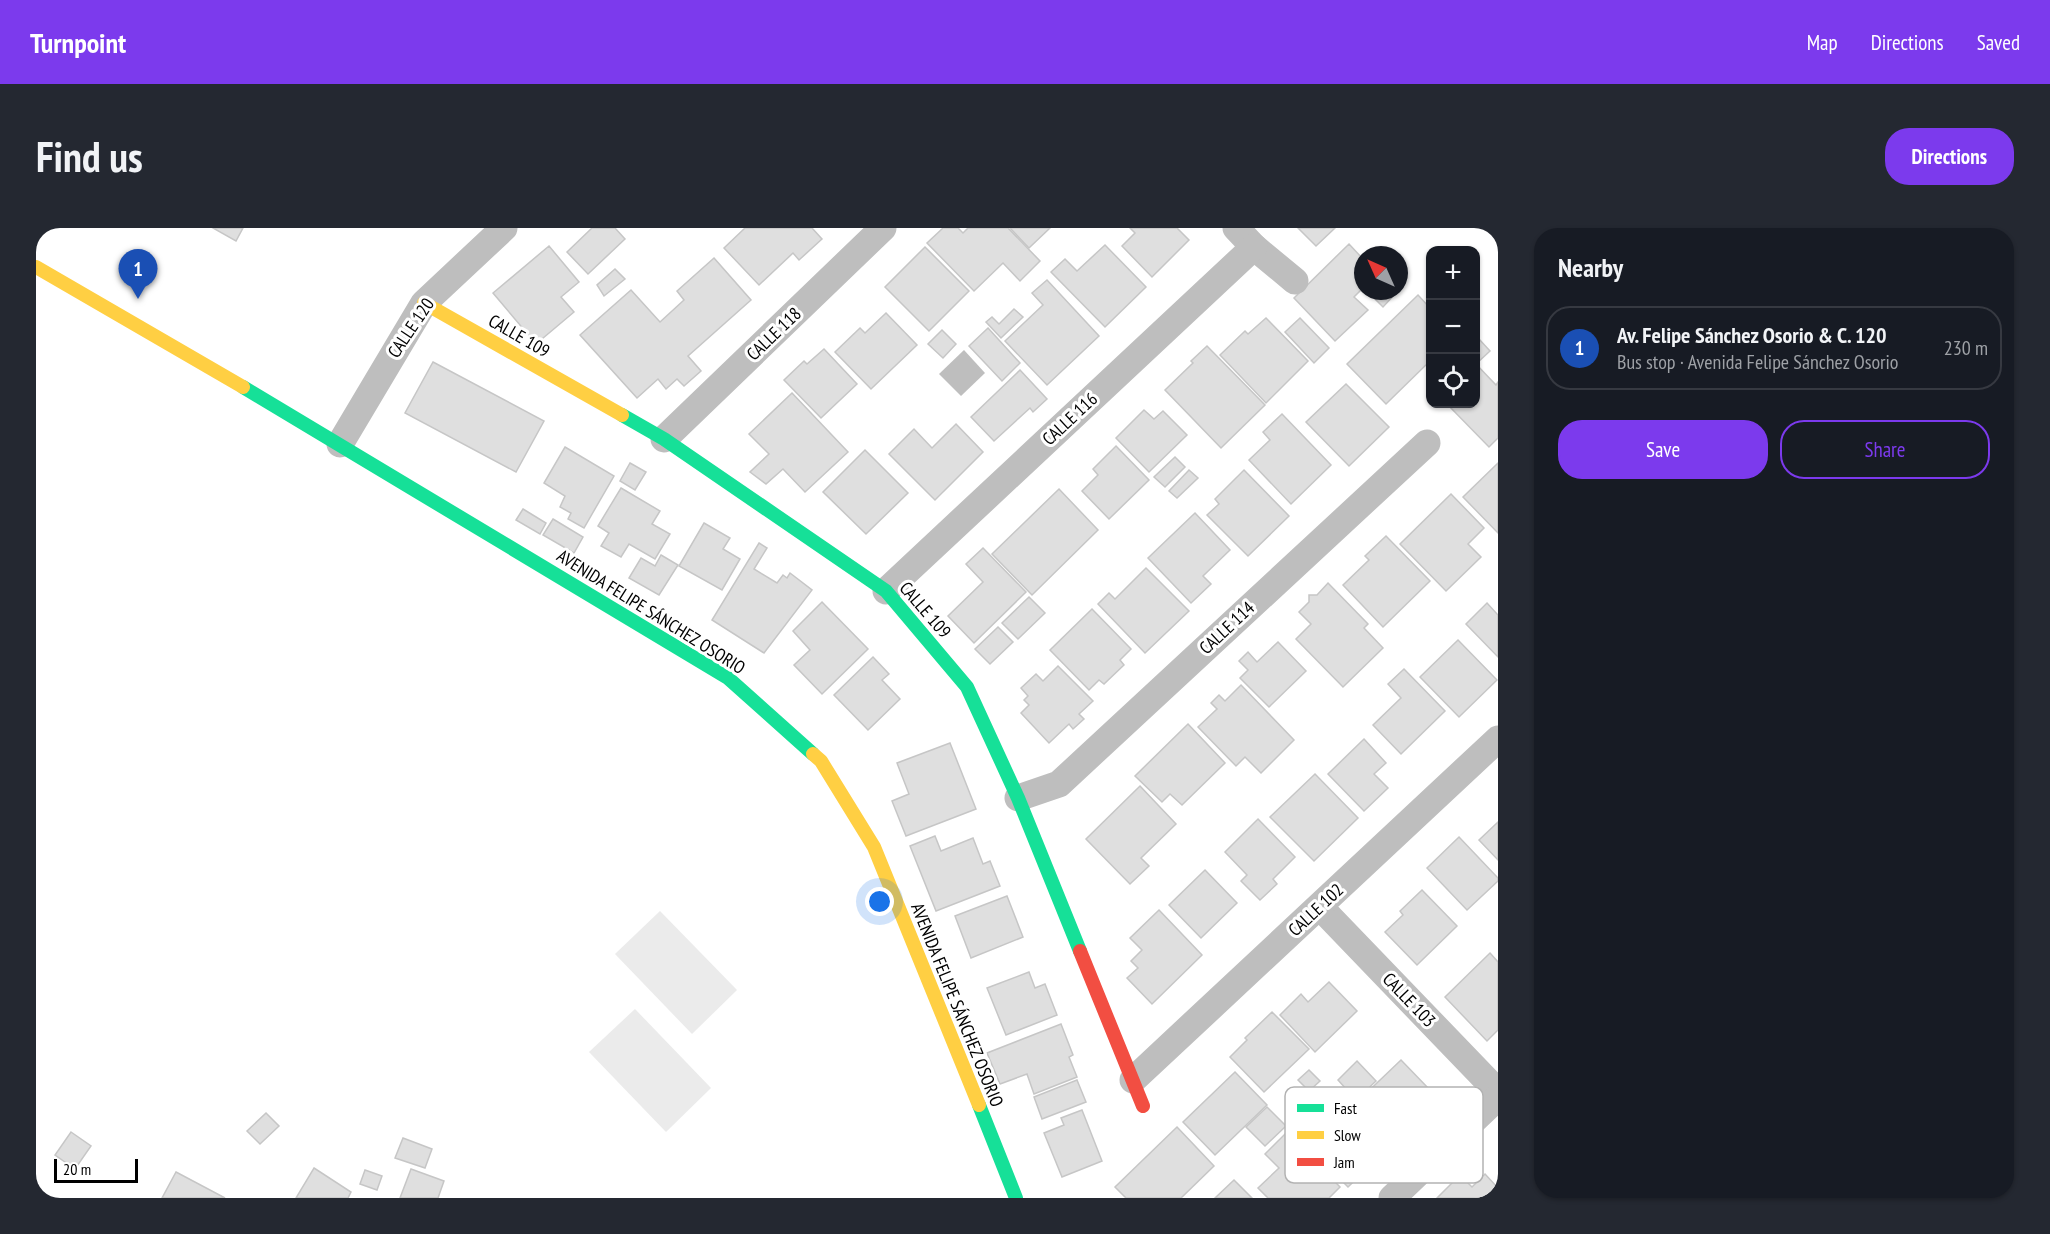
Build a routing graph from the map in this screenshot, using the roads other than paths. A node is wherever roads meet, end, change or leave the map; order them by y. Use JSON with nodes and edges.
{"nodes":[{"id":1,"x":504,"y":228,"type":"edge"},
{"id":2,"x":883,"y":228,"type":"edge"},
{"id":3,"x":1245,"y":237,"type":"edge"},
{"id":4,"x":36,"y":267,"type":"edge"},
{"id":5,"x":1295,"y":281,"type":"dead end"},
{"id":6,"x":424,"y":303,"type":"junction"},
{"id":7,"x":664,"y":439,"type":"junction"},
{"id":8,"x":1427,"y":443,"type":"dead end"},
{"id":9,"x":340,"y":444,"type":"junction"},
{"id":10,"x":886,"y":591,"type":"junction"},
{"id":11,"x":1498,"y":740,"type":"edge"},
{"id":12,"x":1018,"y":798,"type":"junction"},
{"id":13,"x":1320,"y":907,"type":"junction"},
{"id":14,"x":1133,"y":1080,"type":"junction"},
{"id":15,"x":1498,"y":1092,"type":"edge"},
{"id":16,"x":1498,"y":1097,"type":"edge"},
{"id":17,"x":1143,"y":1106,"type":"dead end"},
{"id":18,"x":1483,"y":1111,"type":"edge"},
{"id":19,"x":1408,"y":1183,"type":"edge"},
{"id":20,"x":1016,"y":1198,"type":"edge"},
{"id":21,"x":1392,"y":1198,"type":"edge"}],
"edges":[{"from":1,"to":6,"type":"street","name":"CALLE 120"},
{"from":2,"to":7,"type":"street","name":"CALLE 118"},
{"from":3,"to":5,"type":"street"},
{"from":3,"to":10,"type":"street","name":"CALLE 116"},
{"from":4,"to":9,"type":"street","name":"AVENIDA FELIPE SÁNCHEZ OSORIO"},
{"from":6,"to":7,"type":"street","name":"CALLE 109"},
{"from":6,"to":9,"type":"street","name":"CALLE 120"},
{"from":7,"to":10,"type":"street","name":"CALLE 109"},
{"from":8,"to":12,"type":"street","name":"CALLE 114"},
{"from":9,"to":20,"type":"street","name":"AVENIDA FELIPE SÁNCHEZ OSORIO"},
{"from":10,"to":12,"type":"street","name":"CALLE 109"},
{"from":11,"to":13,"type":"street","name":"CALLE 102"},
{"from":12,"to":14,"type":"street","name":"CALLE 109"},
{"from":13,"to":14,"type":"street","name":"CALLE 102"},
{"from":13,"to":15,"type":"street","name":"CALLE 103"},
{"from":14,"to":17,"type":"street","name":"CALLE 109"},
{"from":16,"to":18,"type":"street"},
{"from":19,"to":21,"type":"street"}]}
